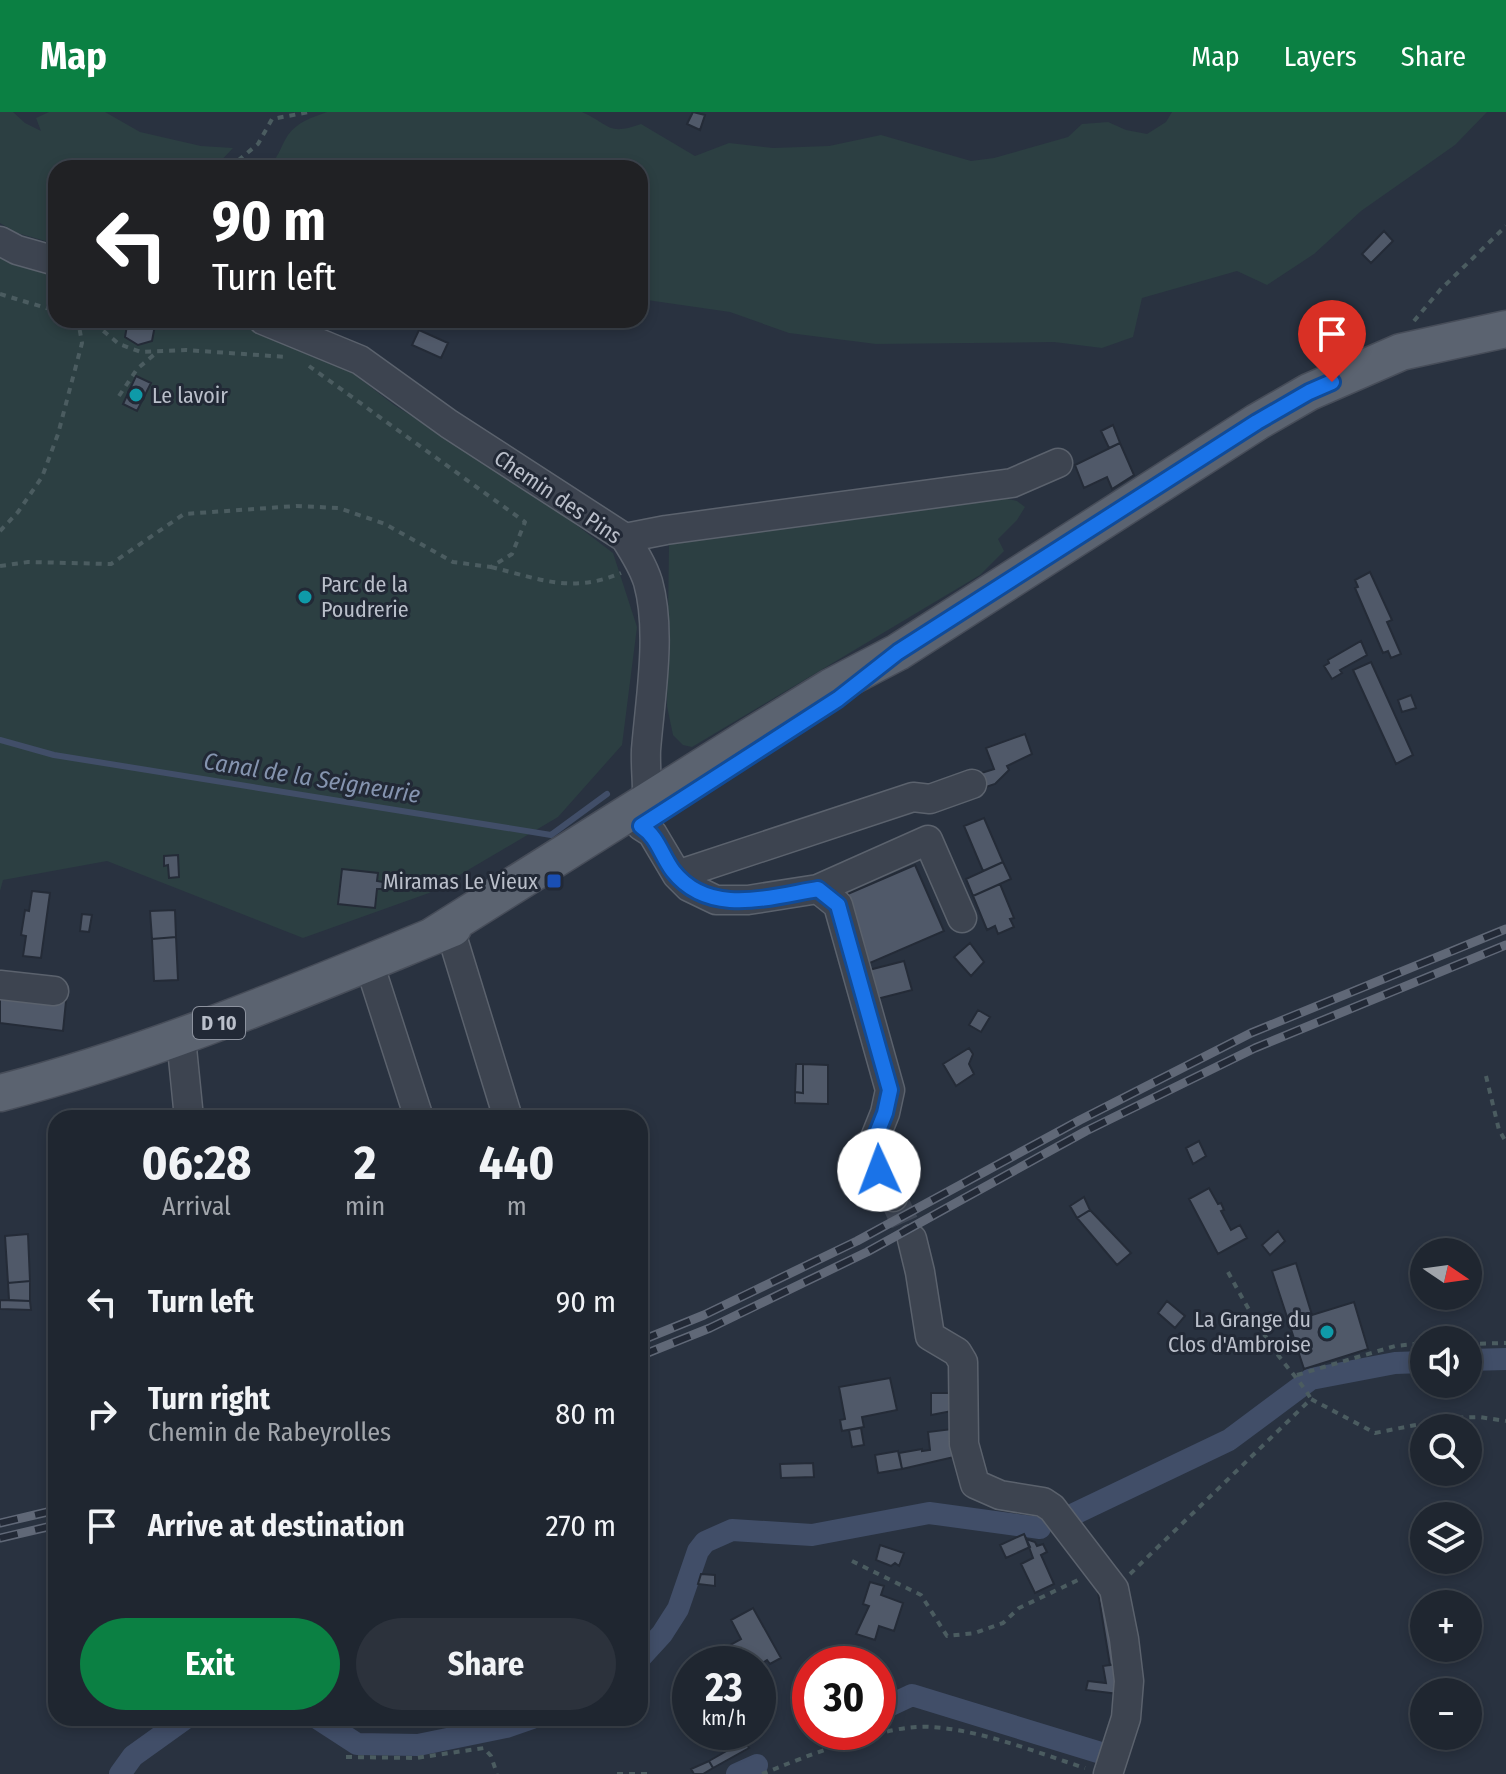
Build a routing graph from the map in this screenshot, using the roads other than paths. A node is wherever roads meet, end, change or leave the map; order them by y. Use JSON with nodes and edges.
{"nodes":[{"id":1,"x":0,"y":241,"type":"edge"},
{"id":2,"x":48,"y":259,"type":"edge"},
{"id":3,"x":282,"y":328,"type":"edge"},
{"id":4,"x":1506,"y":329,"type":"edge"},
{"id":5,"x":1058,"y":463,"type":"dead end"},
{"id":6,"x":625,"y":538,"type":"junction"},
{"id":7,"x":898,"y":652,"type":"junction"},
{"id":8,"x":972,"y":784,"type":"dead end"},
{"id":9,"x":643,"y":808,"type":"junction"},
{"id":10,"x":677,"y":875,"type":"junction"},
{"id":11,"x":818,"y":889,"type":"junction"},
{"id":12,"x":962,"y":918,"type":"dead end"},
{"id":13,"x":443,"y":931,"type":"junction"},
{"id":14,"x":369,"y":963,"type":"junction"},
{"id":15,"x":0,"y":985,"type":"edge"},
{"id":16,"x":54,"y":991,"type":"dead end"},
{"id":17,"x":181,"y":1038,"type":"junction"},
{"id":18,"x":0,"y":1093,"type":"edge"},
{"id":19,"x":188,"y":1110,"type":"edge"},
{"id":20,"x":416,"y":1110,"type":"edge"},
{"id":21,"x":505,"y":1110,"type":"edge"},
{"id":22,"x":893,"y":1197,"type":"tunnel mouth"},
{"id":23,"x":912,"y":1239,"type":"tunnel mouth"},
{"id":24,"x":1098,"y":1772,"type":"edge"}],
"edges":[{"from":1,"to":2,"type":"street"},
{"from":3,"to":6,"type":"street","name":"Chemin des Pins"},
{"from":4,"to":7,"type":"main road","number":"D 10"},
{"from":5,"to":6,"type":"street"},
{"from":6,"to":9,"type":"street","name":"Chemin des Pins"},
{"from":7,"to":9,"type":"main road","number":"D 10"},
{"from":7,"to":9,"type":"main road","number":"D 10"},
{"from":8,"to":10,"type":"street"},
{"from":9,"to":10,"type":"street"},
{"from":9,"to":13,"type":"main road","number":"D 10"},
{"from":9,"to":13,"type":"main road","number":"D 10"},
{"from":10,"to":11,"type":"street"},
{"from":11,"to":12,"type":"street"},
{"from":11,"to":22,"type":"street"},
{"from":13,"to":14,"type":"main road","number":"D 10"},
{"from":13,"to":21,"type":"street"},
{"from":14,"to":17,"type":"main road","number":"D 10"},
{"from":14,"to":20,"type":"street"},
{"from":15,"to":16,"type":"street"},
{"from":17,"to":18,"type":"main road","number":"D 10"},
{"from":17,"to":19,"type":"street"},
{"from":23,"to":24,"type":"street"}]}
